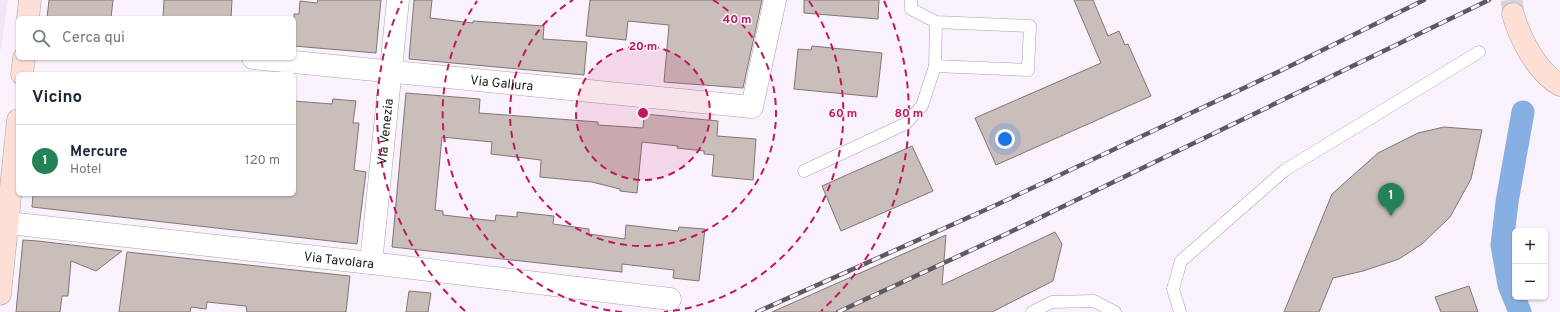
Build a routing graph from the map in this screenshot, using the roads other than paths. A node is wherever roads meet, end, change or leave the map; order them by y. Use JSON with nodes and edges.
{"nodes":[{"id":1,"x":30,"y":0,"type":"edge"},
{"id":2,"x":398,"y":0,"type":"edge"},
{"id":3,"x":775,"y":0,"type":"edge"},
{"id":4,"x":911,"y":0,"type":"edge"},
{"id":5,"x":1513,"y":14,"type":"tunnel mouth"},
{"id":6,"x":28,"y":16,"type":"edge"},
{"id":7,"x":936,"y":22,"type":"junction"},
{"id":8,"x":1479,"y":52,"type":"dead end"},
{"id":9,"x":24,"y":60,"type":"edge"},
{"id":10,"x":273,"y":60,"type":"edge"},
{"id":11,"x":935,"y":66,"type":"junction"},
{"id":12,"x":22,"y":72,"type":"edge"},
{"id":13,"x":391,"y":72,"type":"junction"},
{"id":14,"x":1560,"y":85,"type":"edge"},
{"id":15,"x":16,"y":141,"type":"edge"},
{"id":16,"x":804,"y":171,"type":"dead end"},
{"id":17,"x":8,"y":223,"type":"junction"},
{"id":18,"x":371,"y":263,"type":"junction"},
{"id":19,"x":0,"y":294,"type":"edge"},
{"id":20,"x":670,"y":299,"type":"dead end"},
{"id":21,"x":1032,"y":312,"type":"edge"},
{"id":22,"x":1115,"y":312,"type":"edge"},
{"id":23,"x":1180,"y":312,"type":"edge"}],
"edges":[{"from":1,"to":6,"type":"main road"},
{"from":2,"to":13,"type":"street","name":"Via Venezia"},
{"from":3,"to":13,"type":"street","name":"Via Gallura"},
{"from":4,"to":7,"type":"lane"},
{"from":5,"to":14,"type":"main road"},
{"from":7,"to":11,"type":"lane"},
{"from":7,"to":11,"type":"lane"},
{"from":8,"to":23,"type":"lane"},
{"from":9,"to":12,"type":"main road"},
{"from":10,"to":13,"type":"street","name":"Via Gallura"},
{"from":11,"to":16,"type":"lane"},
{"from":13,"to":18,"type":"street","name":"Via Venezia"},
{"from":15,"to":17,"type":"main road"},
{"from":17,"to":18,"type":"street","name":"Via Tavolara"},
{"from":17,"to":19,"type":"main road"},
{"from":18,"to":20,"type":"street","name":"Via Tavolara"},
{"from":21,"to":22,"type":"lane"}]}
